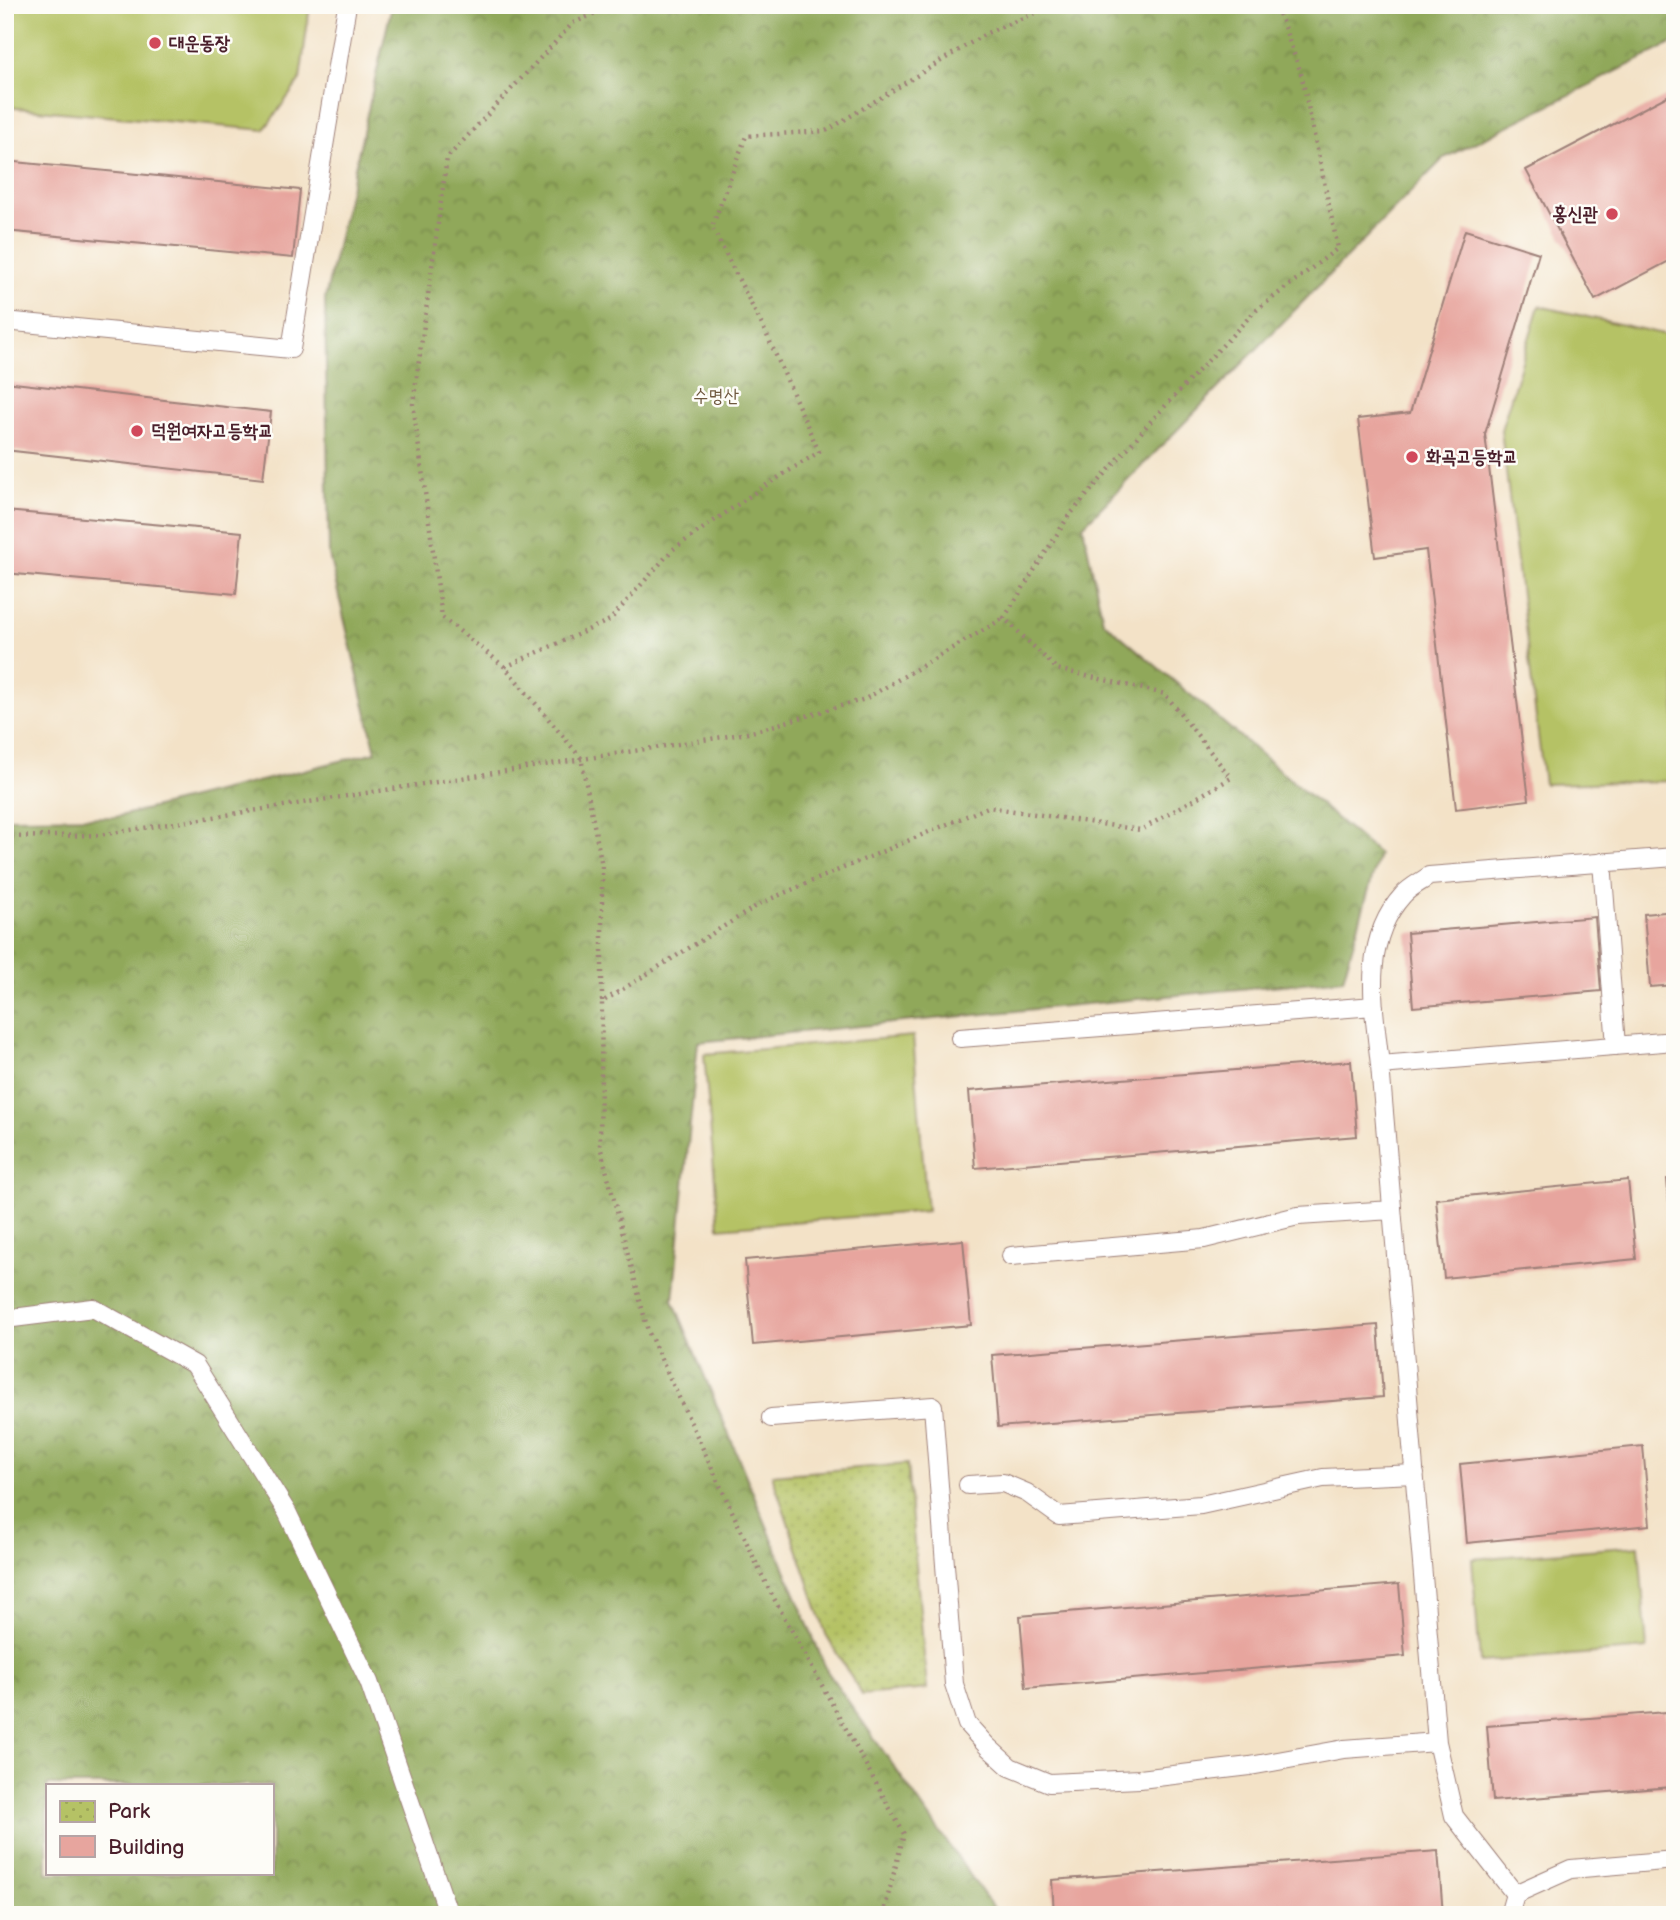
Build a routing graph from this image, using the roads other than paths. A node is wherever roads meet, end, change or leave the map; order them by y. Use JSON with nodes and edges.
{"nodes":[{"id":1,"x":347,"y":5,"type":"edge"},
{"id":2,"x":5,"y":321,"type":"edge"},
{"id":3,"x":1675,"y":857,"type":"edge"},
{"id":4,"x":1602,"y":862,"type":"junction"},
{"id":5,"x":1374,"y":1006,"type":"junction"},
{"id":6,"x":960,"y":1038,"type":"dead end"},
{"id":7,"x":1675,"y":1041,"type":"edge"},
{"id":8,"x":1616,"y":1046,"type":"junction"},
{"id":9,"x":1380,"y":1065,"type":"junction"},
{"id":10,"x":1392,"y":1210,"type":"junction"},
{"id":11,"x":1011,"y":1256,"type":"dead end"},
{"id":12,"x":5,"y":1319,"type":"edge"},
{"id":13,"x":771,"y":1418,"type":"dead end"},
{"id":14,"x":1415,"y":1474,"type":"junction"},
{"id":15,"x":968,"y":1485,"type":"dead end"},
{"id":16,"x":1437,"y":1742,"type":"junction"},
{"id":17,"x":1675,"y":1860,"type":"edge"},
{"id":18,"x":1515,"y":1894,"type":"junction"},
{"id":19,"x":449,"y":1915,"type":"edge"},
{"id":20,"x":1509,"y":1915,"type":"edge"}],
"edges":[{"from":1,"to":2,"type":"lane"},
{"from":3,"to":4,"type":"lane"},
{"from":4,"to":5,"type":"lane"},
{"from":4,"to":8,"type":"lane"},
{"from":5,"to":6,"type":"lane"},
{"from":5,"to":9,"type":"lane"},
{"from":7,"to":8,"type":"lane"},
{"from":8,"to":9,"type":"lane"},
{"from":9,"to":10,"type":"lane"},
{"from":10,"to":11,"type":"lane"},
{"from":10,"to":14,"type":"lane"},
{"from":12,"to":19,"type":"lane"},
{"from":13,"to":16,"type":"lane"},
{"from":14,"to":15,"type":"lane"},
{"from":14,"to":16,"type":"lane"},
{"from":16,"to":18,"type":"lane"},
{"from":17,"to":18,"type":"lane"},
{"from":18,"to":20,"type":"lane"}]}
